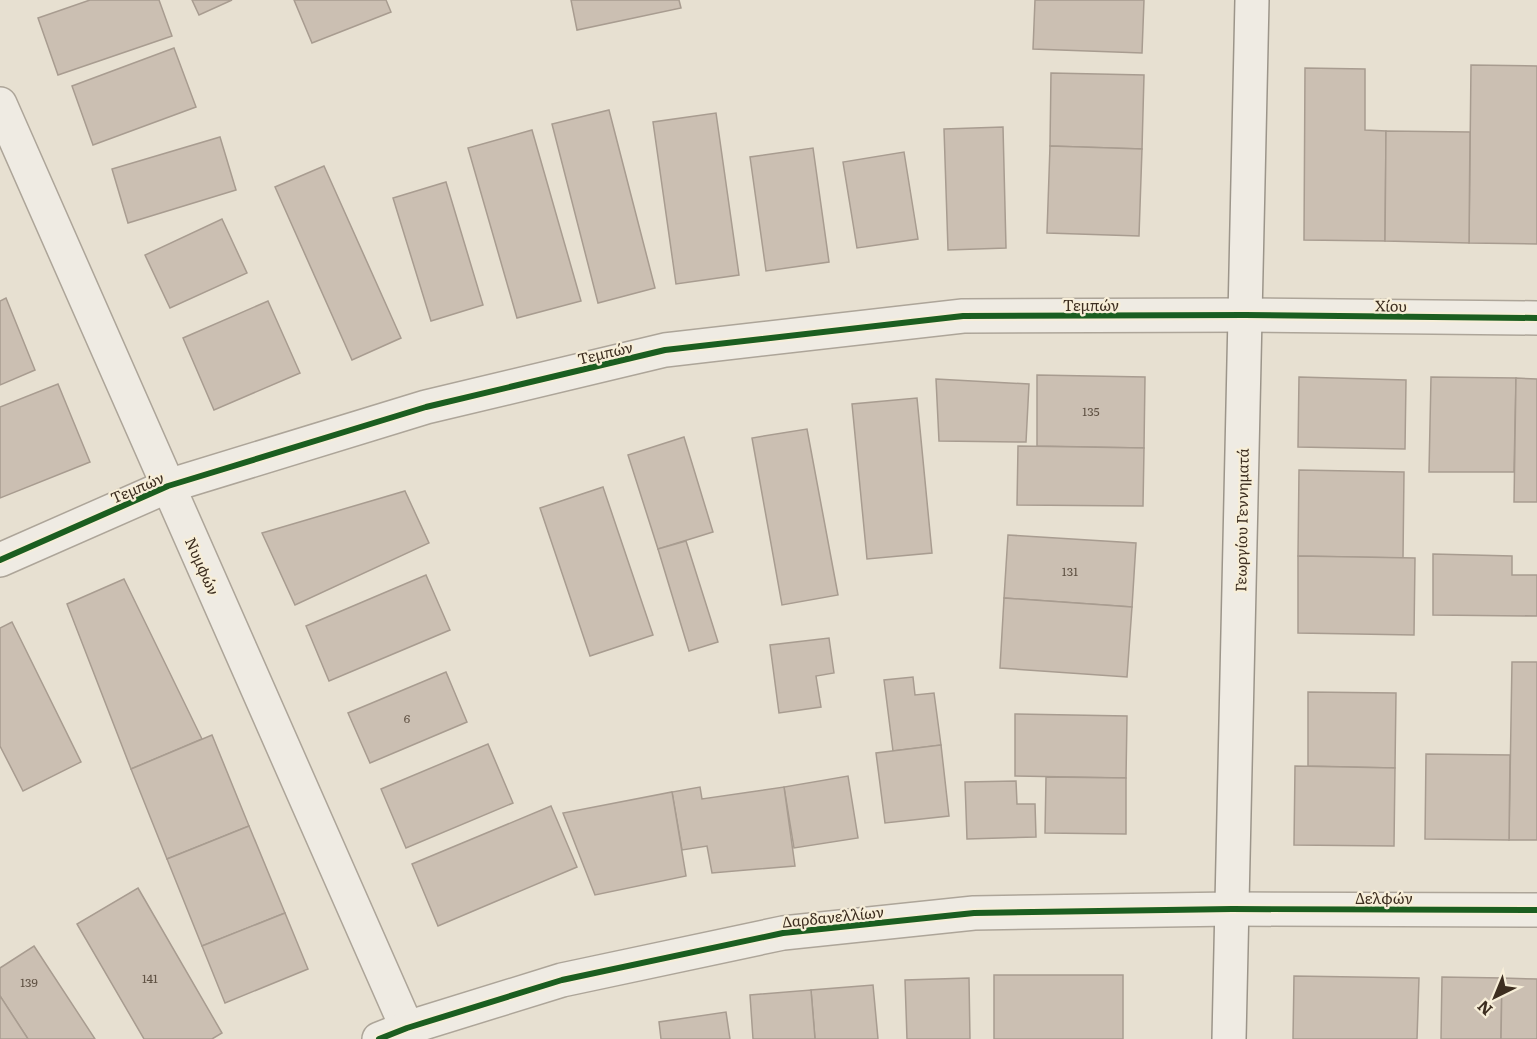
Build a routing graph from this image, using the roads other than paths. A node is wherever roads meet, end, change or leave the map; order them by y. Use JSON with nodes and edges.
{"nodes":[{"id":1,"x":1252,"y":0,"type":"edge"},
{"id":2,"x":0,"y":104,"type":"edge"},
{"id":3,"x":1245,"y":315,"type":"junction"},
{"id":4,"x":1537,"y":318,"type":"edge"},
{"id":5,"x":168,"y":486,"type":"junction"},
{"id":6,"x":0,"y":560,"type":"edge"},
{"id":7,"x":1232,"y":909,"type":"junction"},
{"id":8,"x":1537,"y":910,"type":"edge"},
{"id":9,"x":393,"y":1033,"type":"edge"},
{"id":10,"x":1229,"y":1039,"type":"edge"}],
"edges":[{"from":1,"to":3,"type":"street","name":"Γεωργίου Γεννηματά"},
{"from":2,"to":5,"type":"street","name":"Νυμφών"},
{"from":3,"to":4,"type":"street","name":"Χίου"},
{"from":3,"to":5,"type":"street","name":"Τεμπών"},
{"from":3,"to":7,"type":"street","name":"Γεωργίου Γεννηματά"},
{"from":5,"to":6,"type":"street","name":"Τεμπών"},
{"from":5,"to":9,"type":"street","name":"Νυμφών"},
{"from":7,"to":8,"type":"street","name":"Δελφών"},
{"from":7,"to":9,"type":"street","name":"Δαρδανελλίων"},
{"from":7,"to":10,"type":"street","name":"Γεωργίου Γεννηματά"}]}
